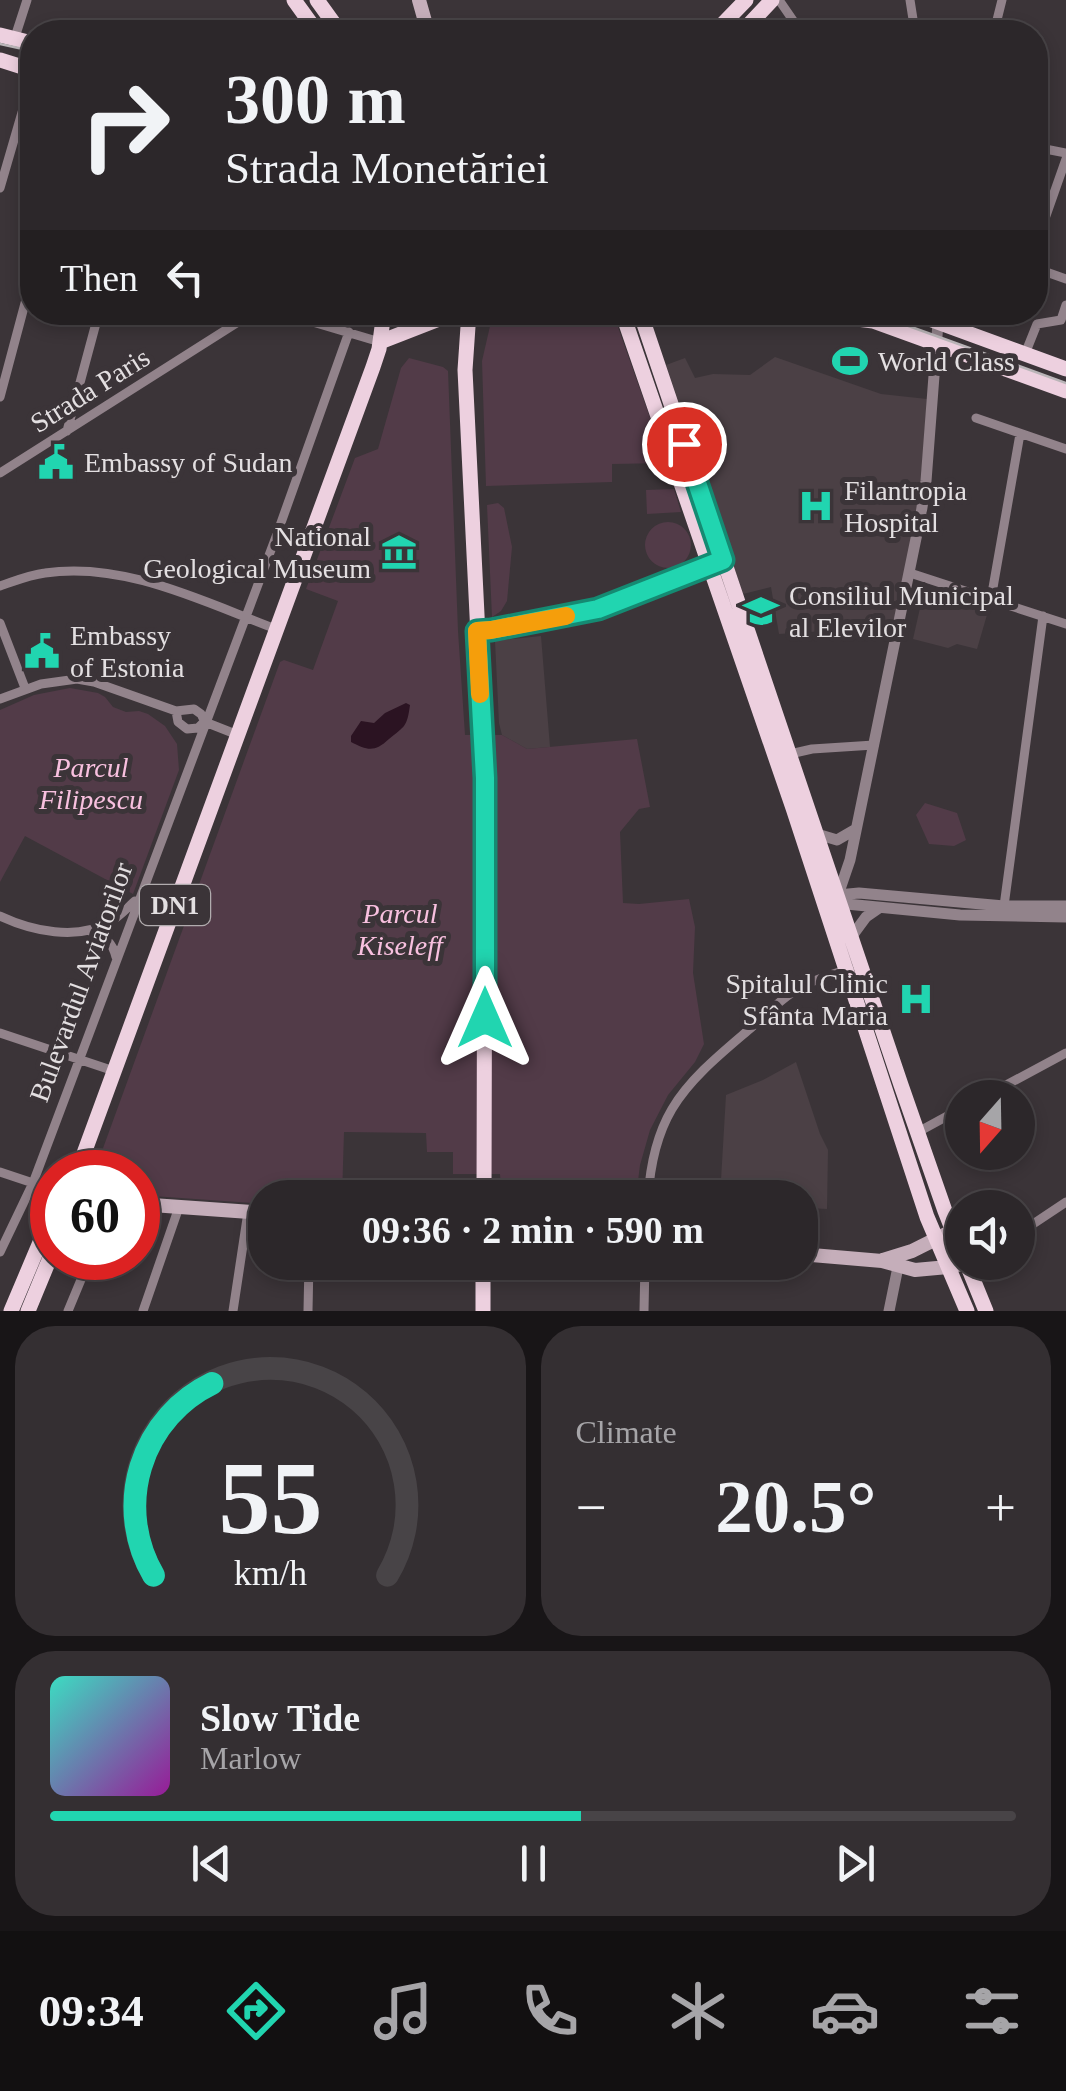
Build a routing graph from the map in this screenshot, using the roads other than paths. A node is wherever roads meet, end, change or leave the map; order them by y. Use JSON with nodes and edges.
{"nodes":[{"id":1,"x":746,"y":0,"type":"edge"},
{"id":2,"x":776,"y":0,"type":"edge"},
{"id":3,"x":727,"y":20,"type":"edge"},
{"id":4,"x":755,"y":20,"type":"edge"},
{"id":5,"x":792,"y":20,"type":"edge"},
{"id":6,"x":20,"y":119,"type":"edge"},
{"id":7,"x":1066,"y":156,"type":"edge"},
{"id":8,"x":0,"y":188,"type":"edge"},
{"id":9,"x":1048,"y":209,"type":"edge"},
{"id":10,"x":1066,"y":305,"type":"edge"},
{"id":11,"x":1048,"y":321,"type":"edge"},
{"id":12,"x":20,"y":323,"type":"edge"},
{"id":13,"x":94,"y":325,"type":"edge"},
{"id":14,"x":234,"y":325,"type":"edge"},
{"id":15,"x":328,"y":325,"type":"edge"},
{"id":16,"x":382,"y":325,"type":"edge"},
{"id":17,"x":424,"y":325,"type":"edge"},
{"id":18,"x":468,"y":325,"type":"edge"},
{"id":19,"x":627,"y":325,"type":"edge"},
{"id":20,"x":644,"y":325,"type":"edge"},
{"id":21,"x":886,"y":325,"type":"edge"},
{"id":22,"x":929,"y":325,"type":"edge"},
{"id":23,"x":951,"y":325,"type":"edge"},
{"id":24,"x":1036,"y":325,"type":"edge"},
{"id":25,"x":348,"y":332,"type":"junction"},
{"id":26,"x":380,"y":342,"type":"junction"},
{"id":27,"x":936,"y":344,"type":"junction"},
{"id":28,"x":1025,"y":354,"type":"junction"},
{"id":29,"x":1066,"y":369,"type":"edge"},
{"id":30,"x":1066,"y":391,"type":"edge"},
{"id":31,"x":0,"y":397,"type":"edge"},
{"id":32,"x":74,"y":399,"type":"junction"},
{"id":33,"x":94,"y":414,"type":"junction"},
{"id":34,"x":976,"y":418,"type":"dead end"},
{"id":35,"x":67,"y":431,"type":"junction"},
{"id":36,"x":1020,"y":434,"type":"junction"},
{"id":37,"x":1066,"y":449,"type":"edge"},
{"id":38,"x":0,"y":473,"type":"edge"},
{"id":39,"x":716,"y":562,"type":"junction"},
{"id":40,"x":910,"y":573,"type":"junction"},
{"id":41,"x":0,"y":586,"type":"edge"},
{"id":42,"x":991,"y":600,"type":"junction"},
{"id":43,"x":1042,"y":616,"type":"junction"},
{"id":44,"x":246,"y":618,"type":"junction"},
{"id":45,"x":0,"y":623,"type":"edge"},
{"id":46,"x":1066,"y":624,"type":"edge"},
{"id":47,"x":276,"y":629,"type":"junction"},
{"id":48,"x":477,"y":631,"type":"junction"},
{"id":49,"x":25,"y":688,"type":"junction"},
{"id":50,"x":0,"y":699,"type":"edge"},
{"id":51,"x":176,"y":711,"type":"junction"},
{"id":52,"x":205,"y":722,"type":"junction"},
{"id":53,"x":182,"y":726,"type":"junction"},
{"id":54,"x":238,"y":735,"type":"junction"},
{"id":55,"x":874,"y":745,"type":"junction"},
{"id":56,"x":790,"y":754,"type":"junction"},
{"id":57,"x":190,"y":759,"type":"junction"},
{"id":58,"x":856,"y":830,"type":"junction"},
{"id":59,"x":810,"y":836,"type":"junction"},
{"id":60,"x":139,"y":898,"type":"junction"},
{"id":61,"x":844,"y":898,"type":"junction"},
{"id":62,"x":1004,"y":906,"type":"junction"},
{"id":63,"x":1066,"y":906,"type":"edge"},
{"id":64,"x":879,"y":908,"type":"junction"},
{"id":65,"x":0,"y":916,"type":"edge"},
{"id":66,"x":1066,"y":917,"type":"edge"},
{"id":67,"x":88,"y":930,"type":"junction"},
{"id":68,"x":852,"y":936,"type":"junction"},
{"id":69,"x":116,"y":958,"type":"junction"},
{"id":70,"x":862,"y":965,"type":"junction"},
{"id":71,"x":845,"y":970,"type":"junction"},
{"id":72,"x":0,"y":1033,"type":"edge"},
{"id":73,"x":1066,"y":1053,"type":"edge"},
{"id":74,"x":79,"y":1059,"type":"junction"},
{"id":75,"x":114,"y":1071,"type":"junction"},
{"id":76,"x":1016,"y":1080,"type":"edge"},
{"id":77,"x":945,"y":1117,"type":"edge"},
{"id":78,"x":918,"y":1132,"type":"junction"},
{"id":79,"x":45,"y":1150,"type":"edge"},
{"id":80,"x":89,"y":1150,"type":"edge"},
{"id":81,"x":0,"y":1172,"type":"edge"},
{"id":82,"x":484,"y":1180,"type":"edge"},
{"id":83,"x":650,"y":1180,"type":"edge"},
{"id":84,"x":30,"y":1182,"type":"edge"},
{"id":85,"x":30,"y":1189,"type":"edge"},
{"id":86,"x":1066,"y":1202,"type":"edge"},
{"id":87,"x":160,"y":1206,"type":"edge"},
{"id":88,"x":179,"y":1207,"type":"junction"},
{"id":89,"x":945,"y":1210,"type":"edge"},
{"id":90,"x":248,"y":1212,"type":"joint"},
{"id":91,"x":1035,"y":1223,"type":"edge"},
{"id":92,"x":945,"y":1234,"type":"edge"},
{"id":93,"x":936,"y":1239,"type":"junction"},
{"id":94,"x":0,"y":1252,"type":"edge"},
{"id":95,"x":818,"y":1256,"type":"edge"},
{"id":96,"x":945,"y":1260,"type":"edge"},
{"id":97,"x":882,"y":1261,"type":"junction"},
{"id":98,"x":30,"y":1266,"type":"edge"},
{"id":99,"x":898,"y":1267,"type":"junction"},
{"id":100,"x":945,"y":1267,"type":"edge"},
{"id":101,"x":41,"y":1280,"type":"edge"},
{"id":102,"x":81,"y":1280,"type":"edge"},
{"id":103,"x":309,"y":1280,"type":"edge"},
{"id":104,"x":484,"y":1280,"type":"edge"},
{"id":105,"x":645,"y":1280,"type":"edge"},
{"id":106,"x":954,"y":1280,"type":"edge"},
{"id":107,"x":973,"y":1280,"type":"edge"},
{"id":108,"x":12,"y":1311,"type":"edge"},
{"id":109,"x":28,"y":1311,"type":"edge"},
{"id":110,"x":68,"y":1311,"type":"edge"},
{"id":111,"x":143,"y":1311,"type":"edge"},
{"id":112,"x":233,"y":1311,"type":"edge"},
{"id":113,"x":308,"y":1311,"type":"edge"},
{"id":114,"x":484,"y":1311,"type":"edge"},
{"id":115,"x":644,"y":1311,"type":"edge"},
{"id":116,"x":888,"y":1311,"type":"edge"},
{"id":117,"x":967,"y":1311,"type":"edge"},
{"id":118,"x":986,"y":1311,"type":"edge"}],
"edges":[{"from":1,"to":3,"type":"main road"},
{"from":2,"to":4,"type":"main road"},
{"from":2,"to":5,"type":"street"},
{"from":6,"to":8,"type":"street"},
{"from":7,"to":9,"type":"street"},
{"from":10,"to":11,"type":"street"},
{"from":12,"to":31,"type":"street"},
{"from":13,"to":32,"type":"street"},
{"from":14,"to":33,"type":"street","name":"Strada Paris"},
{"from":15,"to":25,"type":"street"},
{"from":16,"to":26,"type":"main road","number":"DN1"},
{"from":17,"to":26,"type":"main road"},
{"from":18,"to":48,"type":"main road"},
{"from":19,"to":39,"type":"main road"},
{"from":20,"to":39,"type":"main road"},
{"from":21,"to":27,"type":"main road"},
{"from":22,"to":27,"type":"street"},
{"from":23,"to":28,"type":"main road"},
{"from":24,"to":28,"type":"street"},
{"from":25,"to":26,"type":"street"},
{"from":25,"to":44,"type":"street","name":"Bulevardul Aviatorilor"},
{"from":26,"to":47,"type":"main road","number":"DN1"},
{"from":27,"to":30,"type":"main road"},
{"from":27,"to":40,"type":"street"},
{"from":28,"to":29,"type":"main road"},
{"from":32,"to":33,"type":"street"},
{"from":32,"to":35,"type":"street"},
{"from":33,"to":35,"type":"street","name":"Strada Paris"},
{"from":34,"to":36,"type":"street"},
{"from":35,"to":38,"type":"street","name":"Strada Paris"},
{"from":36,"to":37,"type":"street"},
{"from":36,"to":42,"type":"street"},
{"from":39,"to":48,"type":"street"},
{"from":39,"to":56,"type":"main road"},
{"from":39,"to":59,"type":"main road"},
{"from":40,"to":42,"type":"street"},
{"from":40,"to":55,"type":"street"},
{"from":41,"to":44,"type":"street"},
{"from":42,"to":43,"type":"street"},
{"from":43,"to":46,"type":"street"},
{"from":43,"to":62,"type":"street"},
{"from":44,"to":47,"type":"street"},
{"from":44,"to":52,"type":"street","name":"Bulevardul Aviatorilor"},
{"from":45,"to":49,"type":"street"},
{"from":47,"to":54,"type":"main road","number":"DN1"},
{"from":48,"to":82,"type":"main road"},
{"from":49,"to":50,"type":"street"},
{"from":49,"to":51,"type":"street"},
{"from":51,"to":52,"type":"street"},
{"from":51,"to":53,"type":"street"},
{"from":52,"to":53,"type":"street"},
{"from":52,"to":54,"type":"street"},
{"from":52,"to":57,"type":"street","name":"Bulevardul Aviatorilor"},
{"from":53,"to":57,"type":"street"},
{"from":54,"to":75,"type":"main road","number":"DN1"},
{"from":55,"to":56,"type":"street"},
{"from":55,"to":58,"type":"street"},
{"from":56,"to":59,"type":"main road"},
{"from":57,"to":60,"type":"street","name":"Bulevardul Aviatorilor"},
{"from":58,"to":59,"type":"street"},
{"from":58,"to":61,"type":"street"},
{"from":59,"to":61,"type":"main road"},
{"from":60,"to":67,"type":"street"},
{"from":60,"to":69,"type":"street","name":"Bulevardul Aviatorilor"},
{"from":61,"to":62,"type":"street"},
{"from":61,"to":64,"type":"street"},
{"from":61,"to":68,"type":"main road"},
{"from":61,"to":71,"type":"main road"},
{"from":62,"to":63,"type":"street"},
{"from":64,"to":66,"type":"street"},
{"from":64,"to":68,"type":"street"},
{"from":65,"to":67,"type":"street"},
{"from":67,"to":69,"type":"street"},
{"from":68,"to":70,"type":"main road"},
{"from":69,"to":74,"type":"street","name":"Bulevardul Aviatorilor"},
{"from":70,"to":71,"type":"street"},
{"from":70,"to":78,"type":"main road"},
{"from":71,"to":83,"type":"street"},
{"from":71,"to":93,"type":"main road"},
{"from":72,"to":74,"type":"street"},
{"from":73,"to":76,"type":"street"},
{"from":74,"to":75,"type":"street"},
{"from":74,"to":79,"type":"street","name":"Bulevardul Aviatorilor"},
{"from":75,"to":80,"type":"main road","number":"DN1"},
{"from":77,"to":78,"type":"street"},
{"from":78,"to":89,"type":"main road"},
{"from":81,"to":84,"type":"street"},
{"from":85,"to":94,"type":"street","name":"Bulevardul Aviatorilor"},
{"from":86,"to":91,"type":"street"},
{"from":87,"to":88,"type":"main road"},
{"from":88,"to":90,"type":"main road"},
{"from":88,"to":111,"type":"street"},
{"from":90,"to":112,"type":"street"},
{"from":92,"to":93,"type":"main road"},
{"from":93,"to":96,"type":"main road"},
{"from":93,"to":97,"type":"main road"},
{"from":95,"to":97,"type":"main road"},
{"from":97,"to":99,"type":"main road"},
{"from":98,"to":108,"type":"main road"},
{"from":99,"to":100,"type":"main road"},
{"from":99,"to":116,"type":"street"},
{"from":101,"to":109,"type":"main road"},
{"from":102,"to":110,"type":"street"},
{"from":103,"to":113,"type":"street"},
{"from":104,"to":114,"type":"main road"},
{"from":105,"to":115,"type":"street"},
{"from":106,"to":117,"type":"main road"},
{"from":107,"to":118,"type":"main road"}]}
